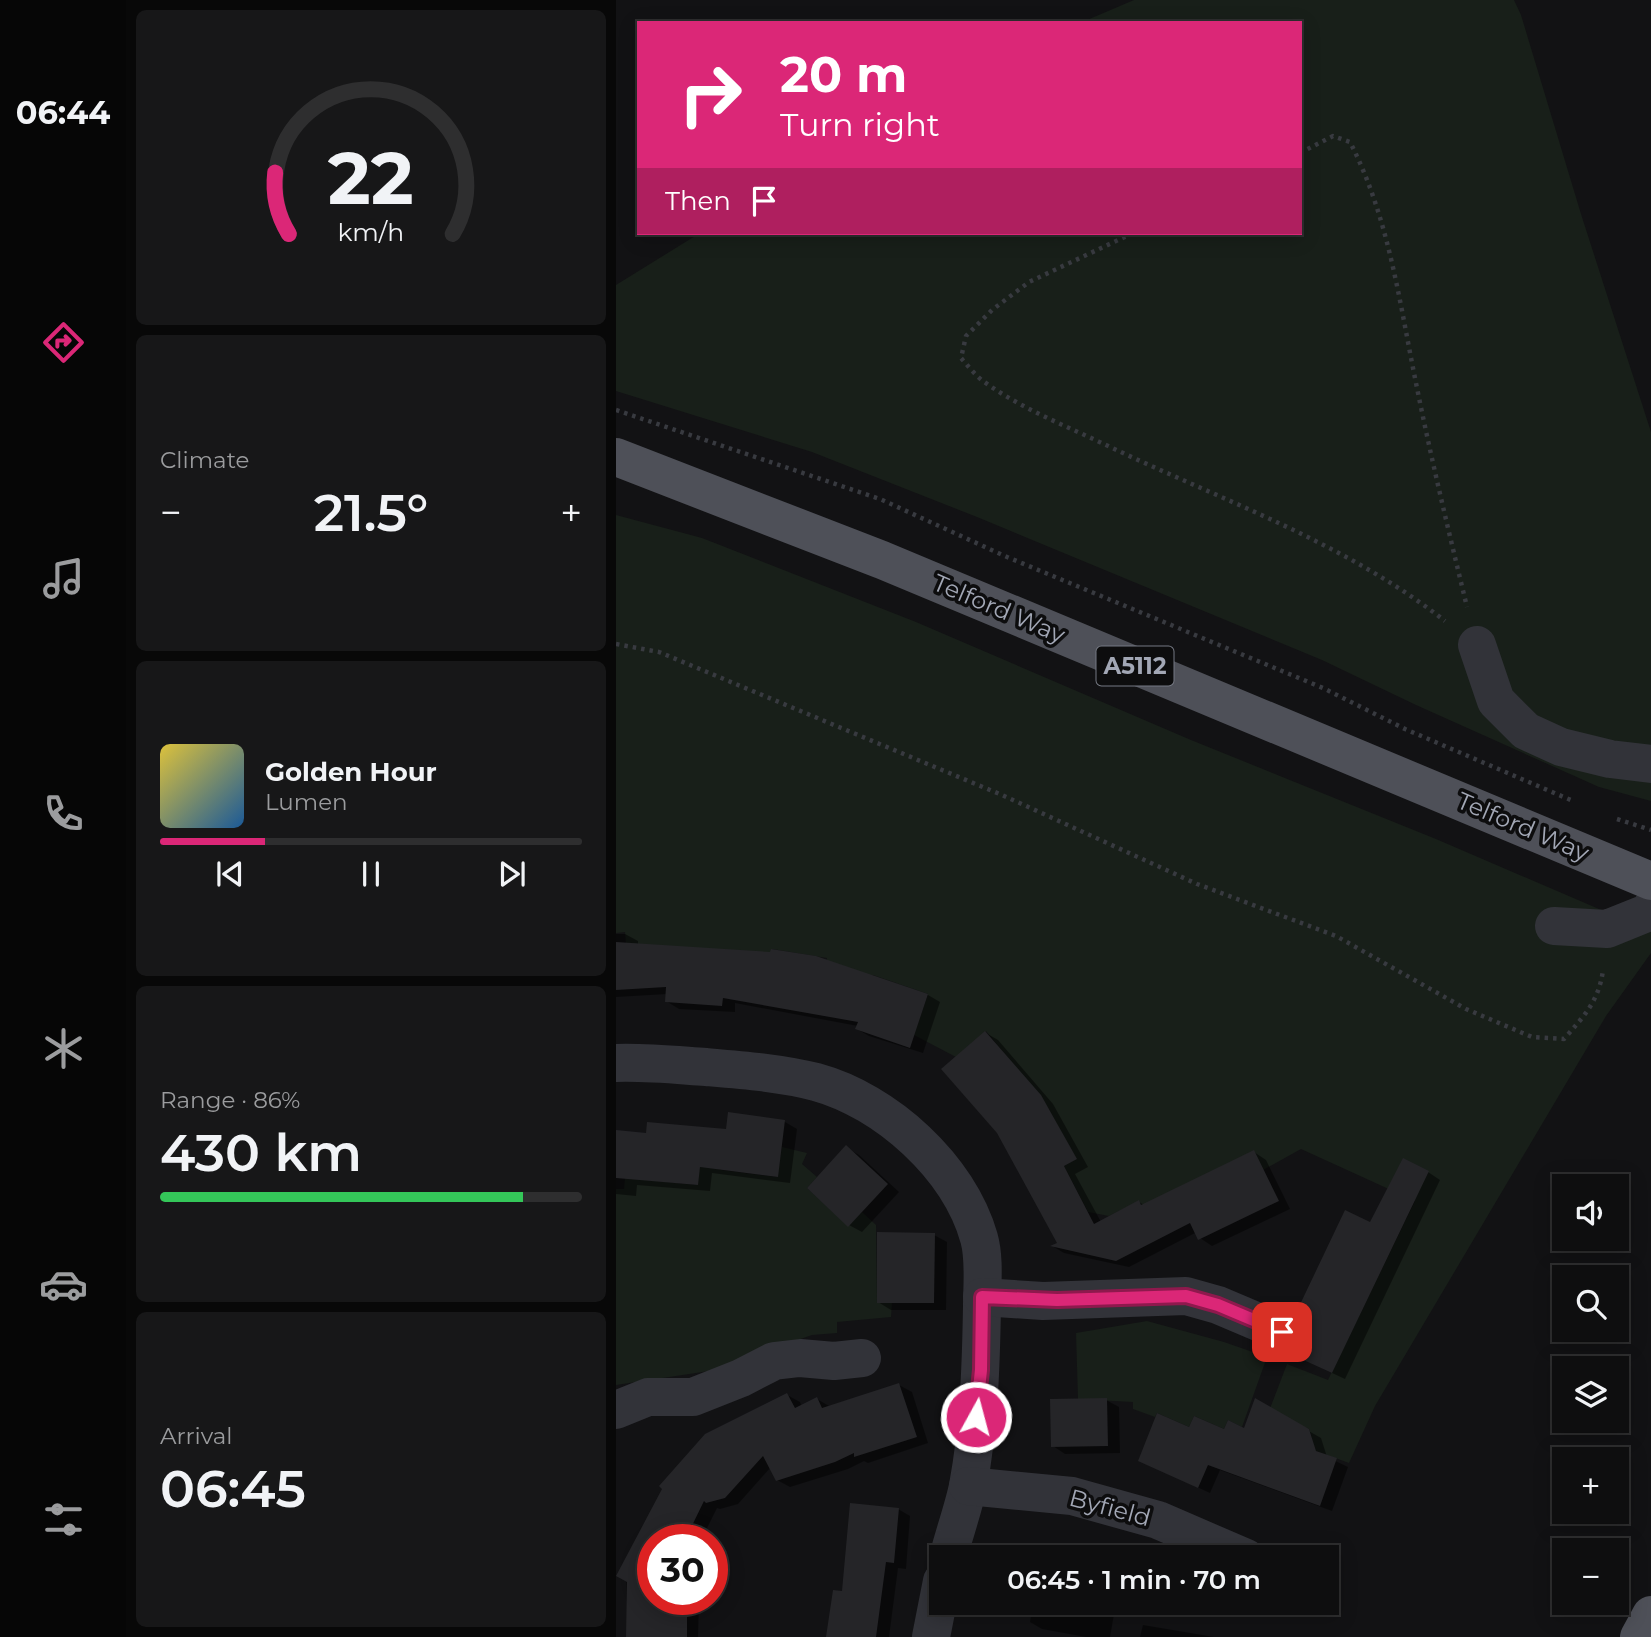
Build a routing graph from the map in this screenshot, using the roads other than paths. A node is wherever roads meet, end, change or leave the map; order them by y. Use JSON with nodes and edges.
{"nodes":[{"id":1,"x":616,"y":457,"type":"edge"},
{"id":2,"x":1477,"y":645,"type":"road end"},
{"id":3,"x":1651,"y":764,"type":"edge"},
{"id":4,"x":1651,"y":881,"type":"edge"},
{"id":5,"x":1651,"y":908,"type":"edge"},
{"id":6,"x":1554,"y":926,"type":"dead end"},
{"id":7,"x":616,"y":1063,"type":"edge"},
{"id":8,"x":982,"y":1297,"type":"junction"},
{"id":9,"x":1282,"y":1332,"type":"dead end"},
{"id":10,"x":862,"y":1358,"type":"dead end"},
{"id":11,"x":616,"y":1410,"type":"edge"},
{"id":12,"x":968,"y":1486,"type":"junction"},
{"id":13,"x":952,"y":1545,"type":"edge"},
{"id":14,"x":1216,"y":1545,"type":"edge"},
{"id":15,"x":935,"y":1615,"type":"edge"},
{"id":16,"x":1651,"y":1615,"type":"edge"},
{"id":17,"x":931,"y":1637,"type":"edge"},
{"id":18,"x":1639,"y":1637,"type":"edge"}],
"edges":[{"from":1,"to":4,"type":"main road","name":"Telford Way","number":"A5112"},
{"from":2,"to":3,"type":"street"},
{"from":5,"to":6,"type":"street"},
{"from":7,"to":8,"type":"street"},
{"from":8,"to":9,"type":"street"},
{"from":8,"to":12,"type":"street"},
{"from":10,"to":11,"type":"street"},
{"from":12,"to":13,"type":"street"},
{"from":12,"to":14,"type":"street","name":"Byfield"},
{"from":15,"to":17,"type":"street"},
{"from":16,"to":18,"type":"main road"}]}
